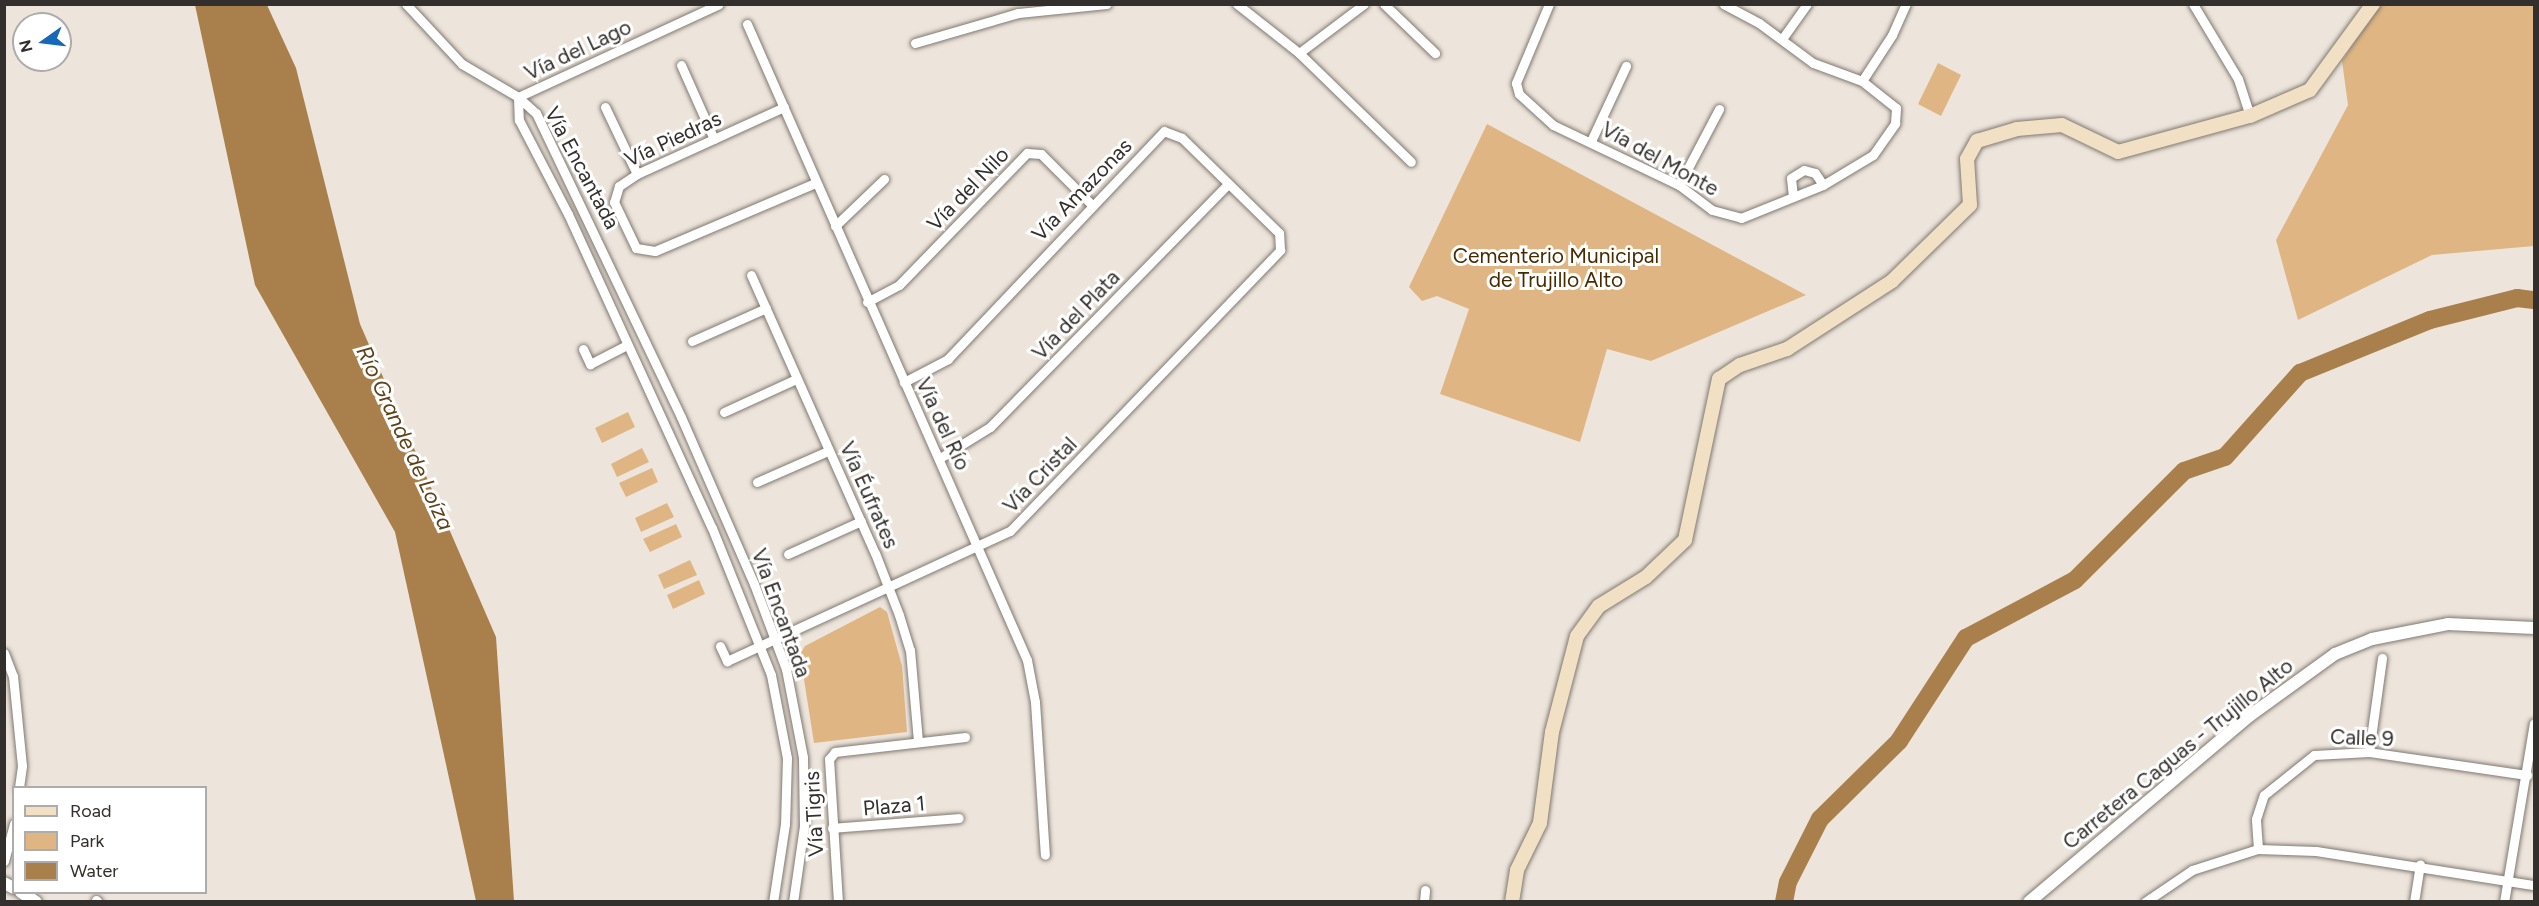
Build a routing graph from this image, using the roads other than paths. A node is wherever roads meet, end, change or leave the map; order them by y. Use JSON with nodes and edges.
{"nodes":[{"id":1,"x":406,"y":4,"type":"edge"},
{"id":2,"x":719,"y":4,"type":"edge"},
{"id":3,"x":1107,"y":4,"type":"edge"},
{"id":4,"x":1237,"y":4,"type":"edge"},
{"id":5,"x":1364,"y":4,"type":"edge"},
{"id":6,"x":1384,"y":4,"type":"edge"},
{"id":7,"x":1549,"y":4,"type":"edge"},
{"id":8,"x":1724,"y":4,"type":"edge"},
{"id":9,"x":1807,"y":4,"type":"edge"},
{"id":10,"x":1906,"y":4,"type":"edge"},
{"id":11,"x":2193,"y":4,"type":"edge"},
{"id":12,"x":2373,"y":4,"type":"edge"},
{"id":13,"x":747,"y":24,"type":"dead end"},
{"id":14,"x":1782,"y":39,"type":"junction"},
{"id":15,"x":915,"y":43,"type":"dead end"},
{"id":16,"x":1299,"y":53,"type":"junction"},
{"id":17,"x":1435,"y":53,"type":"dead end"},
{"id":18,"x":681,"y":65,"type":"dead end"},
{"id":19,"x":1626,"y":66,"type":"dead end"},
{"id":20,"x":1862,"y":81,"type":"junction"},
{"id":21,"x":518,"y":97,"type":"junction"},
{"id":22,"x":605,"y":107,"type":"dead end"},
{"id":23,"x":784,"y":107,"type":"junction"},
{"id":24,"x":1719,"y":109,"type":"dead end"},
{"id":25,"x":2250,"y":116,"type":"junction"},
{"id":26,"x":714,"y":139,"type":"junction"},
{"id":27,"x":1591,"y":141,"type":"junction"},
{"id":28,"x":1411,"y":162,"type":"dead end"},
{"id":29,"x":637,"y":174,"type":"junction"},
{"id":30,"x":884,"y":179,"type":"dead end"},
{"id":31,"x":814,"y":183,"type":"junction"},
{"id":32,"x":1228,"y":184,"type":"junction"},
{"id":33,"x":1679,"y":185,"type":"junction"},
{"id":34,"x":1823,"y":185,"type":"junction"},
{"id":35,"x":1793,"y":197,"type":"junction"},
{"id":36,"x":1092,"y":205,"type":"junction"},
{"id":37,"x":835,"y":226,"type":"junction"},
{"id":38,"x":1280,"y":242,"type":"joint"},
{"id":39,"x":751,"y":274,"type":"dead end"},
{"id":40,"x":867,"y":302,"type":"junction"},
{"id":41,"x":766,"y":309,"type":"junction"},
{"id":42,"x":692,"y":341,"type":"dead end"},
{"id":43,"x":627,"y":345,"type":"junction"},
{"id":44,"x":583,"y":349,"type":"dead end"},
{"id":45,"x":796,"y":379,"type":"junction"},
{"id":46,"x":904,"y":382,"type":"junction"},
{"id":47,"x":724,"y":412,"type":"dead end"},
{"id":48,"x":828,"y":451,"type":"junction"},
{"id":49,"x":940,"y":458,"type":"junction"},
{"id":50,"x":757,"y":482,"type":"dead end"},
{"id":51,"x":861,"y":521,"type":"junction"},
{"id":52,"x":980,"y":547,"type":"junction"},
{"id":53,"x":788,"y":554,"type":"dead end"},
{"id":54,"x":888,"y":586,"type":"junction"},
{"id":55,"x":2535,"y":628,"type":"edge"},
{"id":56,"x":775,"y":639,"type":"junction"},
{"id":57,"x":720,"y":646,"type":"dead end"},
{"id":58,"x":760,"y":646,"type":"junction"},
{"id":59,"x":4,"y":653,"type":"edge"},
{"id":60,"x":2382,"y":658,"type":"dead end"},
{"id":61,"x":2535,"y":723,"type":"edge"},
{"id":62,"x":965,"y":737,"type":"dead end"},
{"id":63,"x":918,"y":741,"type":"junction"},
{"id":64,"x":2369,"y":753,"type":"junction"},
{"id":65,"x":2527,"y":775,"type":"junction"},
{"id":66,"x":19,"y":786,"type":"edge"},
{"id":67,"x":959,"y":818,"type":"dead end"},
{"id":68,"x":832,"y":828,"type":"junction"},
{"id":69,"x":12,"y":831,"type":"edge"},
{"id":70,"x":2258,"y":849,"type":"junction"},
{"id":71,"x":1045,"y":855,"type":"dead end"},
{"id":72,"x":4,"y":861,"type":"edge"},
{"id":73,"x":2420,"y":864,"type":"junction"},
{"id":74,"x":2507,"y":882,"type":"junction"},
{"id":75,"x":2535,"y":885,"type":"edge"},
{"id":76,"x":1425,"y":890,"type":"dead end"},
{"id":77,"x":837,"y":900,"type":"edge"},
{"id":78,"x":773,"y":902,"type":"edge"},
{"id":79,"x":793,"y":902,"type":"edge"},
{"id":80,"x":1424,"y":902,"type":"edge"},
{"id":81,"x":1512,"y":902,"type":"edge"},
{"id":82,"x":2029,"y":902,"type":"edge"},
{"id":83,"x":2145,"y":902,"type":"edge"},
{"id":84,"x":2414,"y":902,"type":"edge"},
{"id":85,"x":2505,"y":902,"type":"edge"}],
"edges":[{"from":1,"to":21,"type":"street"},
{"from":2,"to":21,"type":"street","name":"Vía del Lago"},
{"from":3,"to":15,"type":"street"},
{"from":4,"to":16,"type":"street"},
{"from":5,"to":16,"type":"street"},
{"from":6,"to":17,"type":"street"},
{"from":7,"to":27,"type":"street","name":"Vía del Monte"},
{"from":8,"to":14,"type":"street","name":"Vía del Monte"},
{"from":9,"to":14,"type":"street"},
{"from":10,"to":20,"type":"street"},
{"from":11,"to":25,"type":"street"},
{"from":12,"to":25,"type":"main road"},
{"from":13,"to":23,"type":"street","name":"Vía del Río"},
{"from":14,"to":20,"type":"street","name":"Vía del Monte"},
{"from":16,"to":28,"type":"street"},
{"from":18,"to":26,"type":"street"},
{"from":19,"to":27,"type":"street"},
{"from":20,"to":34,"type":"street","name":"Vía del Monte"},
{"from":21,"to":43,"type":"street","name":"Vía Encantada"},
{"from":21,"to":56,"type":"street","name":"Vía Encantada"},
{"from":22,"to":29,"type":"street"},
{"from":23,"to":26,"type":"street","name":"Vía Piedras"},
{"from":23,"to":31,"type":"street","name":"Vía del Río"},
{"from":24,"to":33,"type":"street"},
{"from":25,"to":81,"type":"main road"},
{"from":26,"to":29,"type":"street","name":"Vía Piedras"},
{"from":27,"to":33,"type":"street","name":"Vía del Monte"},
{"from":29,"to":31,"type":"street","name":"Vía Piedras"},
{"from":30,"to":37,"type":"street"},
{"from":31,"to":37,"type":"street","name":"Vía del Río"},
{"from":32,"to":36,"type":"street","name":"Vía Amazonas"},
{"from":32,"to":38,"type":"street","name":"Vía Amazonas"},
{"from":32,"to":49,"type":"street","name":"Vía del Plata"},
{"from":33,"to":35,"type":"street","name":"Vía del Monte"},
{"from":34,"to":35,"type":"street","name":"Vía del Monte"},
{"from":34,"to":35,"type":"street"},
{"from":36,"to":40,"type":"street","name":"Vía del Nilo"},
{"from":36,"to":46,"type":"street","name":"Vía Amazonas"},
{"from":37,"to":40,"type":"street","name":"Vía del Río"},
{"from":38,"to":52,"type":"street","name":"Vía Cristal"},
{"from":39,"to":41,"type":"street","name":"Vía Éufrates"},
{"from":40,"to":46,"type":"street","name":"Vía del Río"},
{"from":41,"to":42,"type":"street"},
{"from":41,"to":45,"type":"street","name":"Vía Éufrates"},
{"from":43,"to":44,"type":"street"},
{"from":43,"to":58,"type":"street","name":"Vía Encantada"},
{"from":45,"to":47,"type":"street"},
{"from":45,"to":48,"type":"street","name":"Vía Éufrates"},
{"from":46,"to":49,"type":"street","name":"Vía del Río"},
{"from":48,"to":50,"type":"street"},
{"from":48,"to":51,"type":"street","name":"Vía Éufrates"},
{"from":49,"to":52,"type":"street","name":"Vía del Río"},
{"from":51,"to":53,"type":"street"},
{"from":51,"to":54,"type":"street","name":"Vía Éufrates"},
{"from":52,"to":54,"type":"street","name":"Vía Cristal"},
{"from":52,"to":71,"type":"street","name":"Vía del Río"},
{"from":54,"to":56,"type":"street","name":"Vía Cristal"},
{"from":54,"to":63,"type":"street","name":"Vía Éufrates"},
{"from":55,"to":82,"type":"street","name":"Carretera Caguas - Trujillo Alto"},
{"from":56,"to":58,"type":"street","name":"Vía Cristal"},
{"from":56,"to":79,"type":"street","name":"Vía Encantada"},
{"from":57,"to":58,"type":"street","name":"Vía Cristal"},
{"from":58,"to":78,"type":"street","name":"Vía Encantada"},
{"from":59,"to":66,"type":"street"},
{"from":60,"to":64,"type":"street"},
{"from":61,"to":65,"type":"street"},
{"from":62,"to":63,"type":"street","name":"Vía Tigris"},
{"from":63,"to":68,"type":"street","name":"Vía Tigris"},
{"from":64,"to":65,"type":"street","name":"Calle 9"},
{"from":64,"to":70,"type":"street","name":"Calle 9"},
{"from":65,"to":74,"type":"street"},
{"from":67,"to":68,"type":"street","name":"Plaza 1"},
{"from":68,"to":77,"type":"street","name":"Vía Tigris"},
{"from":69,"to":72,"type":"street"},
{"from":70,"to":73,"type":"street"},
{"from":70,"to":83,"type":"street"},
{"from":73,"to":74,"type":"street"},
{"from":73,"to":84,"type":"street"},
{"from":74,"to":75,"type":"street"},
{"from":74,"to":85,"type":"street"},
{"from":76,"to":80,"type":"street"}]}
